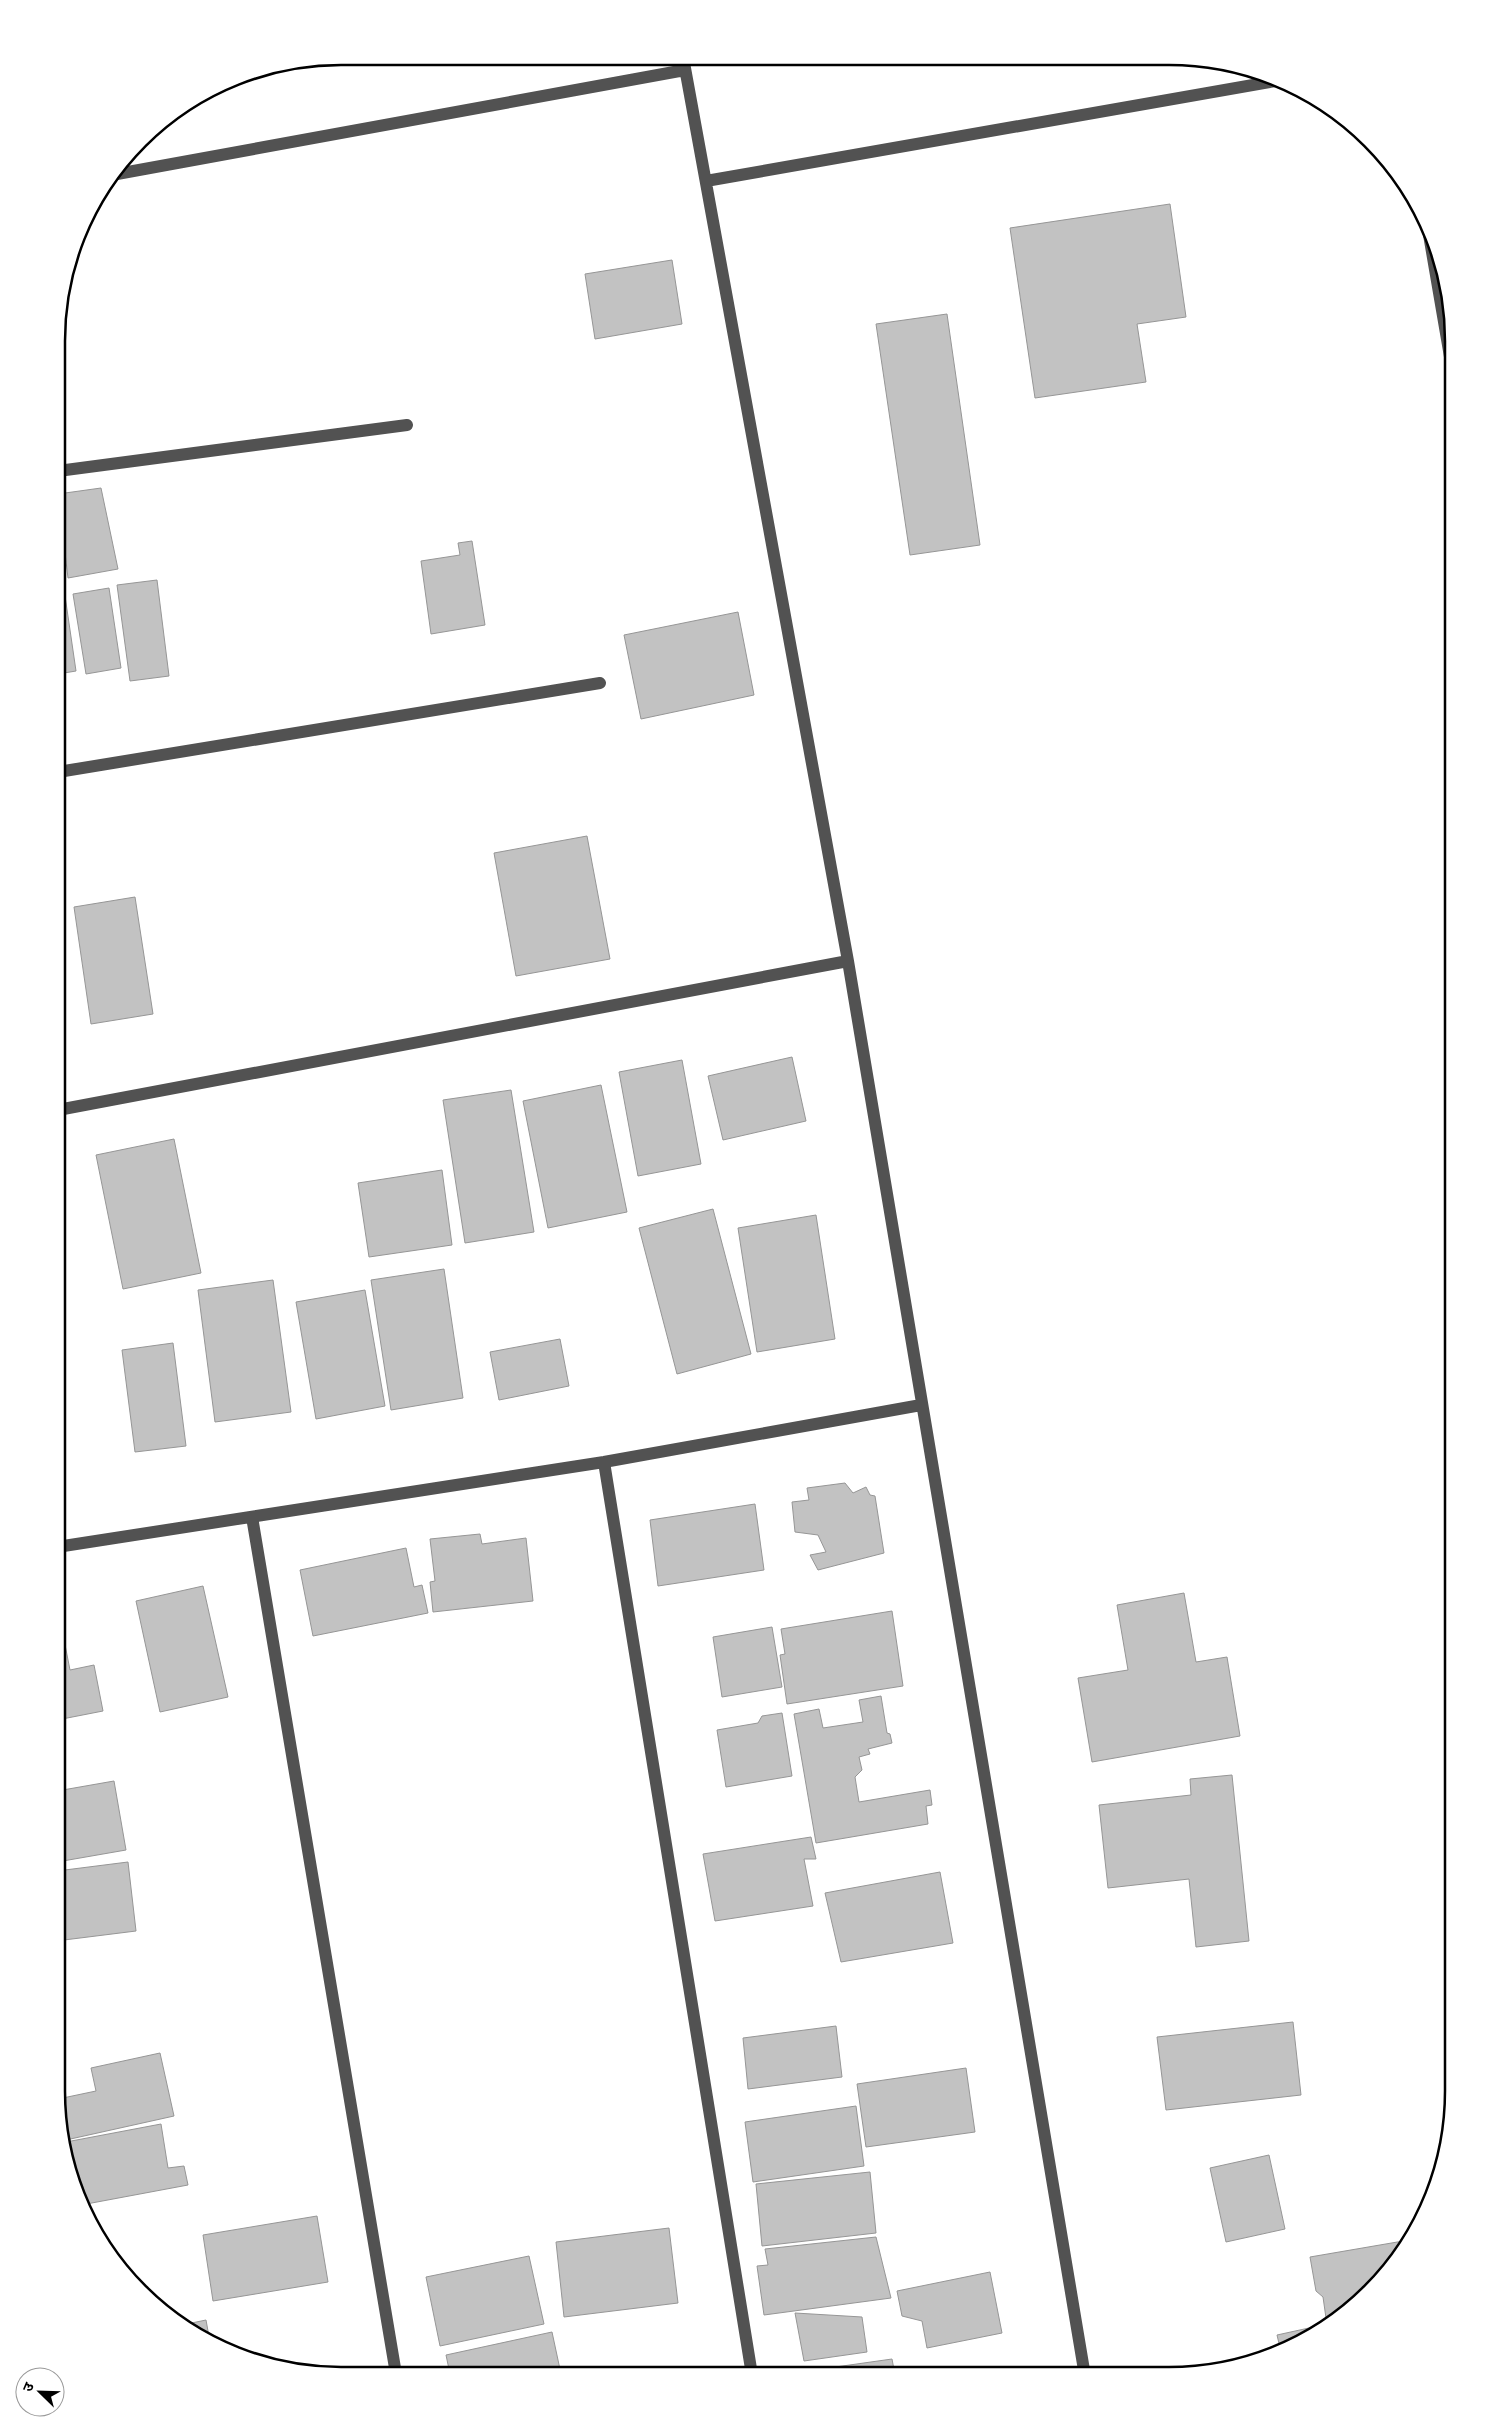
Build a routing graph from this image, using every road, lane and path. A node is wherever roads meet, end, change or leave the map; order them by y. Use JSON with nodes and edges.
{"nodes":[{"id":1,"x":679,"y":65,"type":"edge"},
{"id":2,"x":684,"y":65,"type":"edge"},
{"id":3,"x":1266,"y":83,"type":"edge"},
{"id":4,"x":122,"y":173,"type":"edge"},
{"id":5,"x":706,"y":182,"type":"junction"},
{"id":6,"x":1434,"y":264,"type":"edge"},
{"id":7,"x":1444,"y":321,"type":"edge"},
{"id":8,"x":407,"y":425,"type":"dead end"},
{"id":9,"x":65,"y":470,"type":"edge"},
{"id":10,"x":600,"y":683,"type":"dead end"},
{"id":11,"x":65,"y":771,"type":"edge"},
{"id":12,"x":848,"y":961,"type":"junction"},
{"id":13,"x":65,"y":1109,"type":"edge"},
{"id":14,"x":921,"y":1404,"type":"junction"},
{"id":15,"x":604,"y":1462,"type":"junction"},
{"id":16,"x":252,"y":1517,"type":"junction"},
{"id":17,"x":65,"y":1546,"type":"edge"},
{"id":18,"x":395,"y":2367,"type":"edge"},
{"id":19,"x":751,"y":2367,"type":"edge"},
{"id":20,"x":1083,"y":2367,"type":"edge"}],
"edges":[{"from":1,"to":4,"type":"street"},
{"from":2,"to":5,"type":"street"},
{"from":3,"to":5,"type":"street"},
{"from":5,"to":12,"type":"street"},
{"from":6,"to":7,"type":"street"},
{"from":8,"to":9,"type":"street"},
{"from":10,"to":11,"type":"street"},
{"from":12,"to":13,"type":"street"},
{"from":12,"to":14,"type":"street"},
{"from":14,"to":15,"type":"street"},
{"from":14,"to":20,"type":"street"},
{"from":15,"to":16,"type":"street"},
{"from":15,"to":19,"type":"street"},
{"from":16,"to":17,"type":"street"},
{"from":16,"to":18,"type":"street"}]}
